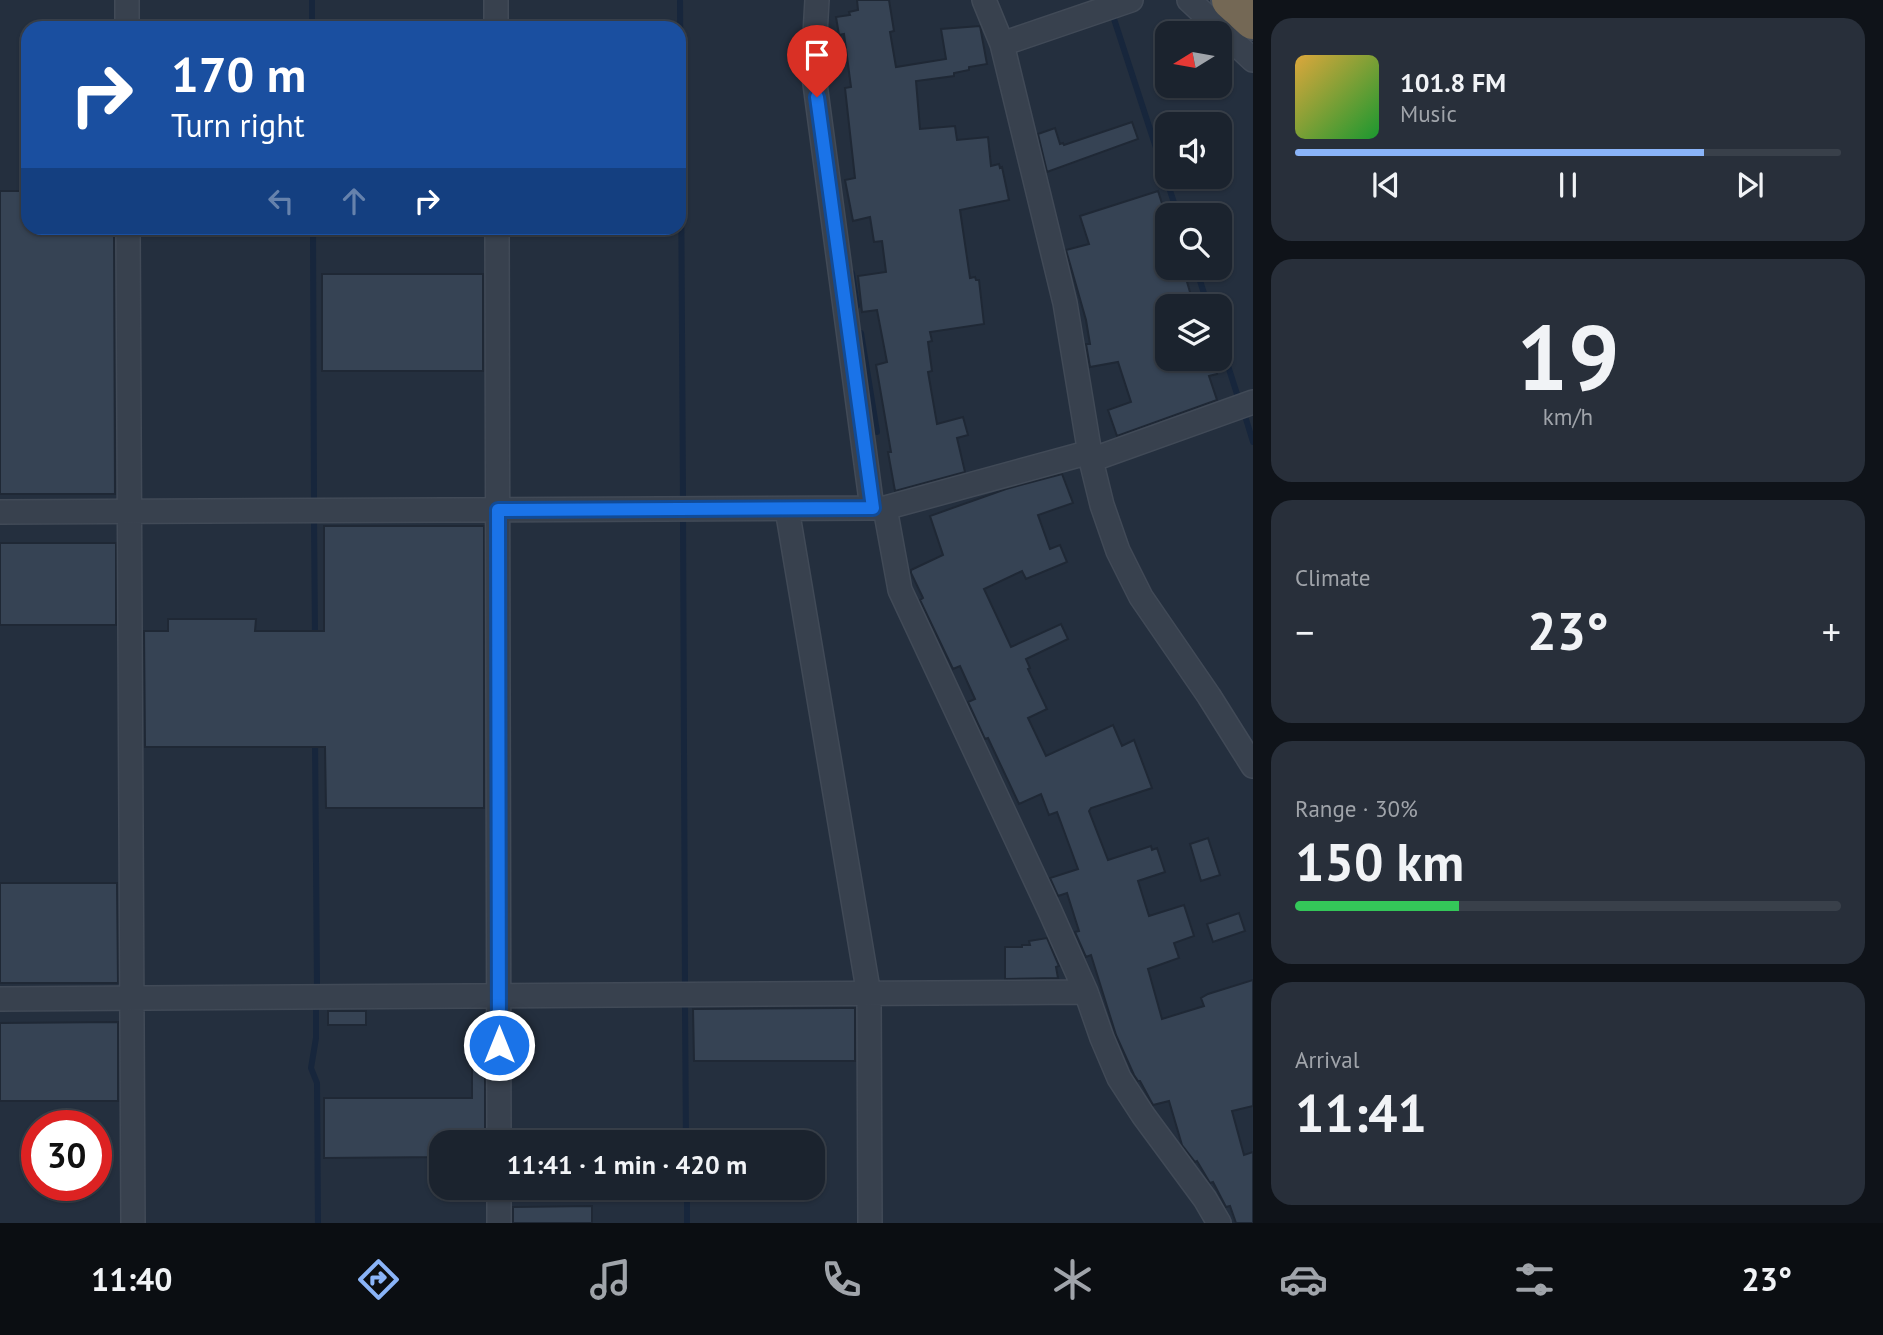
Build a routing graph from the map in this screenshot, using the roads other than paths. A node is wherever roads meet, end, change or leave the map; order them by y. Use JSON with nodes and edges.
{"nodes":[{"id":1,"x":127,"y":0,"type":"edge"},
{"id":2,"x":496,"y":0,"type":"edge"},
{"id":3,"x":817,"y":0,"type":"edge"},
{"id":4,"x":984,"y":0,"type":"edge"},
{"id":5,"x":1130,"y":0,"type":"edge"},
{"id":6,"x":1189,"y":0,"type":"edge"},
{"id":7,"x":1231,"y":0,"type":"edge"},
{"id":8,"x":1237,"y":0,"type":"edge"},
{"id":9,"x":1253,"y":18,"type":"edge"},
{"id":10,"x":127,"y":21,"type":"edge"},
{"id":11,"x":496,"y":21,"type":"edge"},
{"id":12,"x":1002,"y":44,"type":"junction"},
{"id":13,"x":1253,"y":60,"type":"edge"},
{"id":14,"x":128,"y":235,"type":"edge"},
{"id":15,"x":497,"y":235,"type":"edge"},
{"id":16,"x":1253,"y":402,"type":"edge"},
{"id":17,"x":1091,"y":456,"type":"junction"},
{"id":18,"x":879,"y":508,"type":"junction"},
{"id":19,"x":787,"y":509,"type":"junction"},
{"id":20,"x":498,"y":510,"type":"junction"},
{"id":21,"x":130,"y":511,"type":"junction"},
{"id":22,"x":0,"y":512,"type":"edge"},
{"id":23,"x":1253,"y":766,"type":"edge"},
{"id":24,"x":1086,"y":992,"type":"junction"},
{"id":25,"x":869,"y":995,"type":"junction"},
{"id":26,"x":499,"y":997,"type":"junction"},
{"id":27,"x":0,"y":999,"type":"edge"},
{"id":28,"x":132,"y":999,"type":"junction"},
{"id":29,"x":499,"y":1130,"type":"edge"},
{"id":30,"x":499,"y":1200,"type":"edge"},
{"id":31,"x":134,"y":1223,"type":"edge"},
{"id":32,"x":499,"y":1223,"type":"edge"},
{"id":33,"x":870,"y":1223,"type":"edge"},
{"id":34,"x":1219,"y":1223,"type":"edge"}],
"edges":[{"from":1,"to":10,"type":"street"},
{"from":2,"to":11,"type":"street"},
{"from":3,"to":18,"type":"street"},
{"from":4,"to":12,"type":"street"},
{"from":5,"to":12,"type":"street"},
{"from":6,"to":13,"type":"street"},
{"from":7,"to":9,"type":"highway"},
{"from":8,"to":9,"type":"highway"},
{"from":12,"to":17,"type":"street"},
{"from":14,"to":21,"type":"street"},
{"from":15,"to":20,"type":"street"},
{"from":16,"to":17,"type":"street"},
{"from":17,"to":18,"type":"street"},
{"from":17,"to":23,"type":"street"},
{"from":18,"to":19,"type":"street"},
{"from":18,"to":24,"type":"street"},
{"from":19,"to":20,"type":"street"},
{"from":19,"to":25,"type":"street"},
{"from":20,"to":21,"type":"street"},
{"from":20,"to":26,"type":"street"},
{"from":21,"to":22,"type":"street"},
{"from":21,"to":28,"type":"street"},
{"from":24,"to":25,"type":"street"},
{"from":24,"to":34,"type":"street"},
{"from":25,"to":26,"type":"street"},
{"from":25,"to":33,"type":"street"},
{"from":26,"to":28,"type":"street"},
{"from":26,"to":29,"type":"street"},
{"from":27,"to":28,"type":"street"},
{"from":28,"to":31,"type":"street"},
{"from":30,"to":32,"type":"street"}]}
